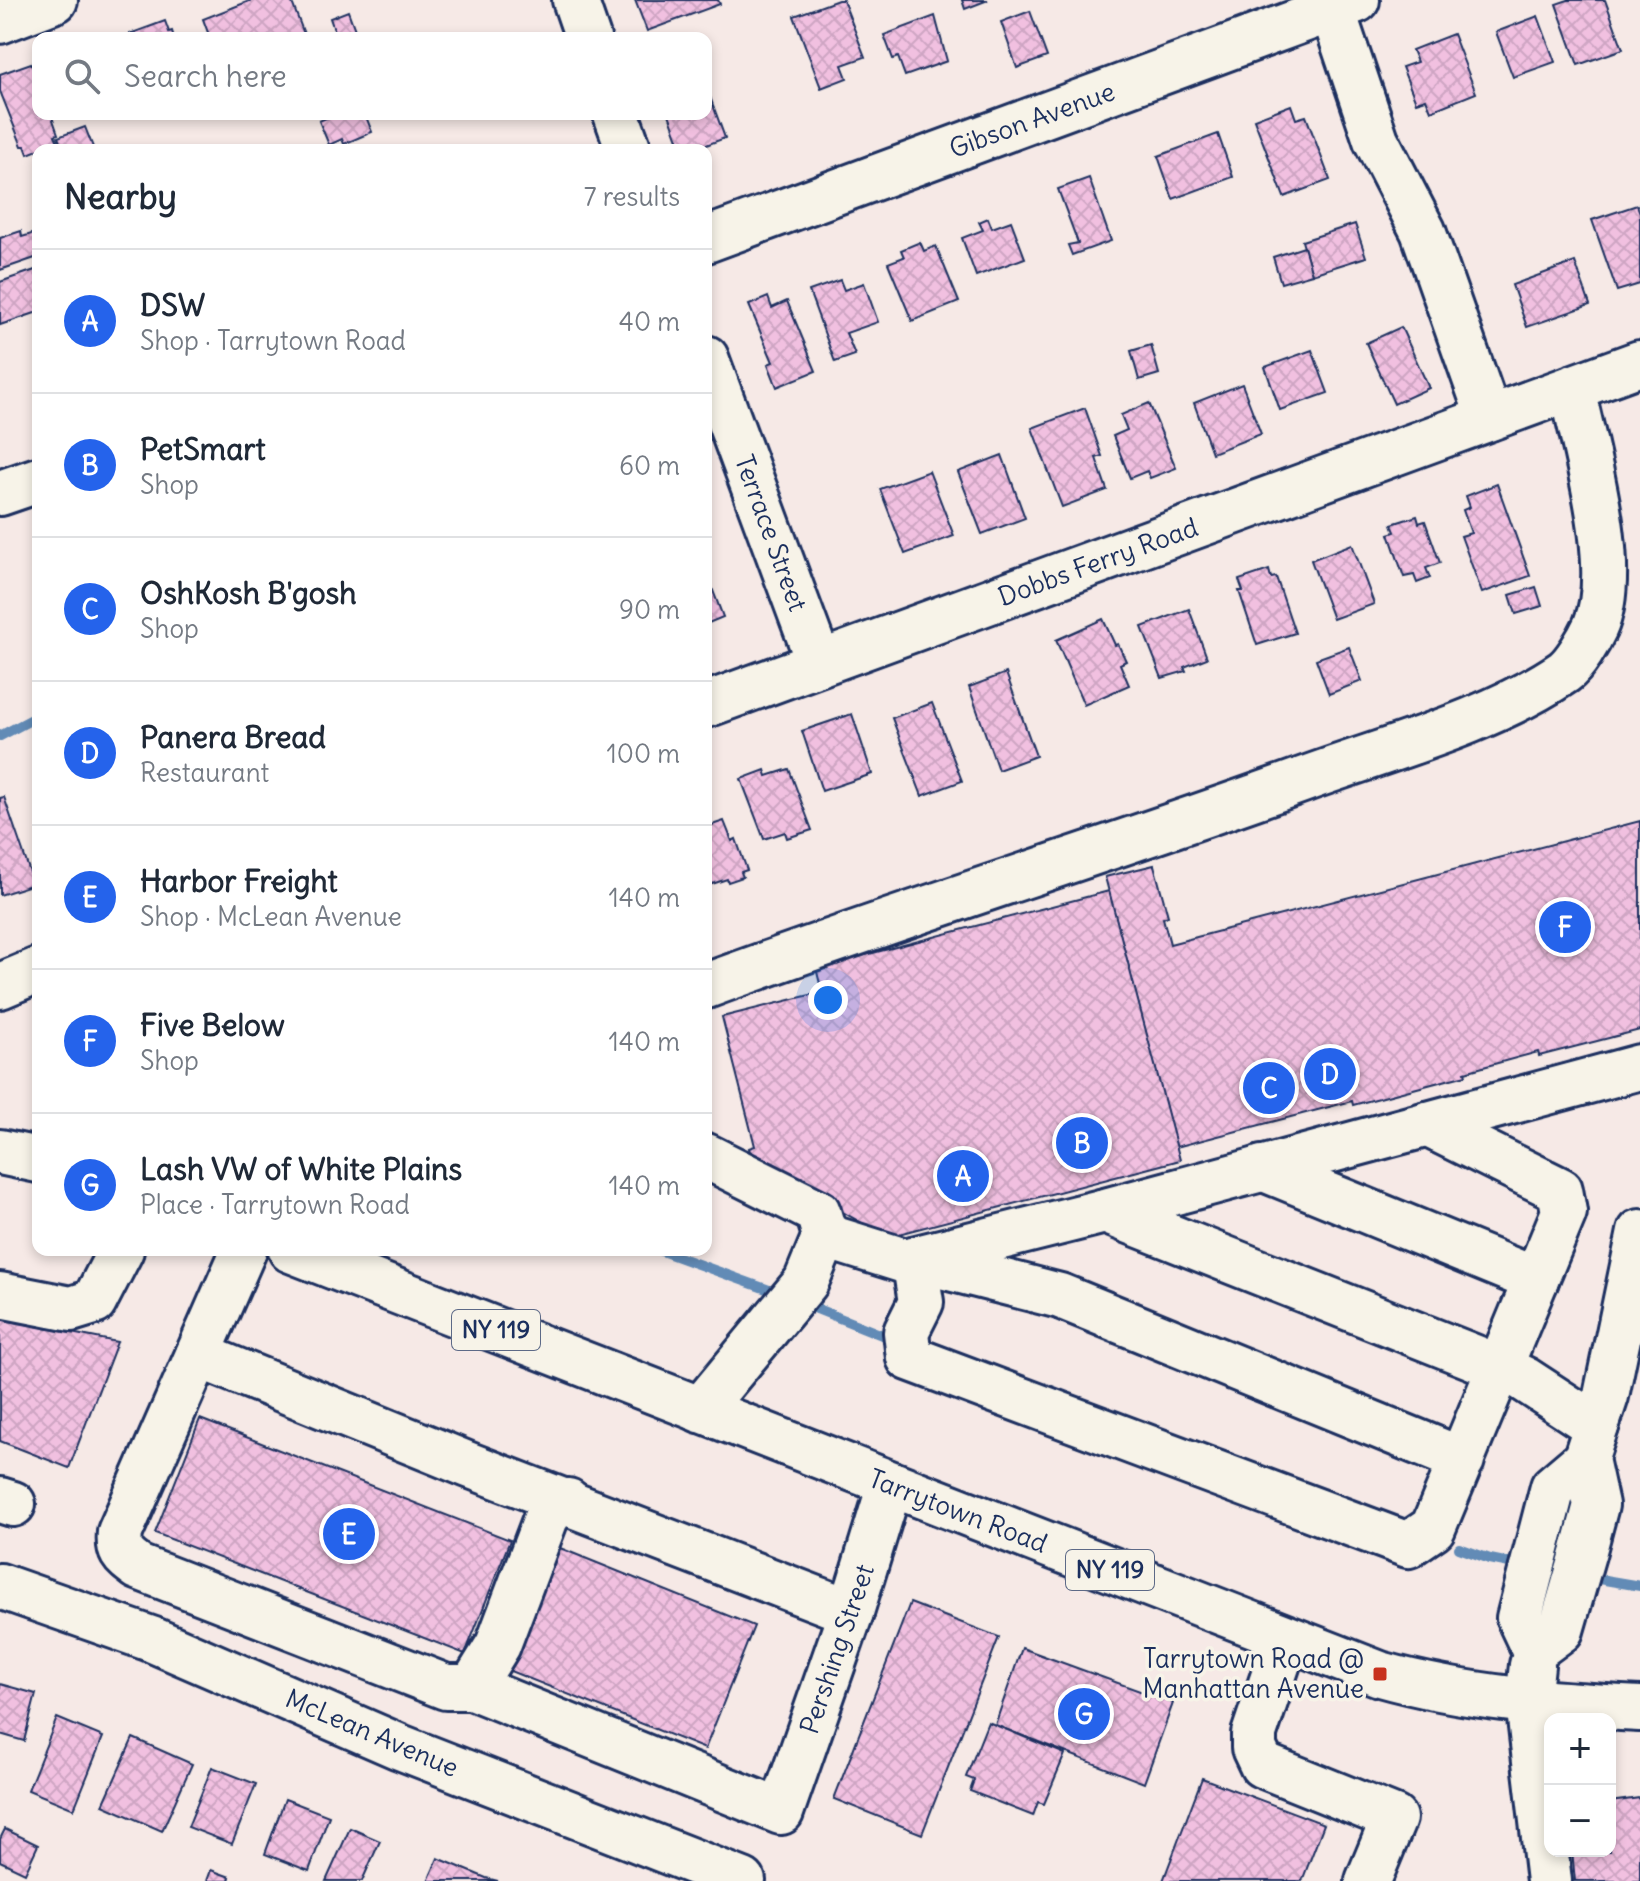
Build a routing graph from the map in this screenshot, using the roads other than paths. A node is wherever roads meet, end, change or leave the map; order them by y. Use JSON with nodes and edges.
{"nodes":[{"id":1,"x":55,"y":0,"type":"edge"},
{"id":2,"x":575,"y":0,"type":"edge"},
{"id":3,"x":1340,"y":3,"type":"edge"},
{"id":4,"x":0,"y":21,"type":"edge"},
{"id":5,"x":586,"y":32,"type":"edge"},
{"id":6,"x":618,"y":120,"type":"edge"},
{"id":7,"x":627,"y":144,"type":"edge"},
{"id":8,"x":712,"y":238,"type":"edge"},
{"id":9,"x":1640,"y":363,"type":"edge"},
{"id":10,"x":712,"y":374,"type":"edge"},
{"id":11,"x":1572,"y":388,"type":"junction"},
{"id":12,"x":1489,"y":418,"type":"junction"},
{"id":13,"x":32,"y":482,"type":"edge"},
{"id":14,"x":0,"y":493,"type":"edge"},
{"id":15,"x":1622,"y":547,"type":"edge"},
{"id":16,"x":819,"y":663,"type":"junction"},
{"id":17,"x":712,"y":703,"type":"edge"},
{"id":18,"x":32,"y":973,"type":"edge"},
{"id":19,"x":712,"y":984,"type":"edge"},
{"id":20,"x":0,"y":986,"type":"edge"},
{"id":21,"x":1640,"y":1067,"type":"edge"},
{"id":22,"x":1427,"y":1124,"type":"junction"},
{"id":23,"x":0,"y":1152,"type":"edge"},
{"id":24,"x":32,"y":1159,"type":"edge"},
{"id":25,"x":712,"y":1159,"type":"edge"},
{"id":26,"x":1262,"y":1168,"type":"junction"},
{"id":27,"x":1105,"y":1211,"type":"junction"},
{"id":28,"x":1640,"y":1232,"type":"edge"},
{"id":29,"x":825,"y":1236,"type":"junction"},
{"id":30,"x":118,"y":1256,"type":"edge"},
{"id":31,"x":241,"y":1256,"type":"edge"},
{"id":32,"x":306,"y":1256,"type":"edge"},
{"id":33,"x":914,"y":1259,"type":"junction"},
{"id":34,"x":1536,"y":1280,"type":"junction"},
{"id":35,"x":0,"y":1295,"type":"edge"},
{"id":36,"x":198,"y":1355,"type":"junction"},
{"id":37,"x":1501,"y":1368,"type":"junction"},
{"id":38,"x":700,"y":1410,"type":"junction"},
{"id":39,"x":1607,"y":1413,"type":"edge"},
{"id":40,"x":1462,"y":1460,"type":"junction"},
{"id":41,"x":890,"y":1485,"type":"junction"},
{"id":42,"x":568,"y":1501,"type":"junction"},
{"id":43,"x":0,"y":1586,"type":"edge"},
{"id":44,"x":851,"y":1612,"type":"junction"},
{"id":45,"x":1286,"y":1639,"type":"junction"},
{"id":46,"x":1534,"y":1650,"type":"junction"},
{"id":47,"x":472,"y":1687,"type":"junction"},
{"id":48,"x":1528,"y":1701,"type":"junction"},
{"id":49,"x":1640,"y":1709,"type":"edge"},
{"id":50,"x":743,"y":1881,"type":"edge"},
{"id":51,"x":1368,"y":1881,"type":"edge"},
{"id":52,"x":1549,"y":1881,"type":"edge"}],
"edges":[{"from":1,"to":4,"type":"street"},
{"from":2,"to":5,"type":"street"},
{"from":3,"to":8,"type":"street","name":"Gibson Avenue"},
{"from":3,"to":12,"type":"street"},
{"from":6,"to":7,"type":"street"},
{"from":9,"to":11,"type":"street","name":"Dobbs Ferry Road"},
{"from":10,"to":16,"type":"street","name":"Terrace Street"},
{"from":11,"to":12,"type":"street","name":"Dobbs Ferry Road"},
{"from":11,"to":15,"type":"street"},
{"from":12,"to":16,"type":"street","name":"Dobbs Ferry Road"},
{"from":13,"to":14,"type":"street"},
{"from":15,"to":19,"type":"street"},
{"from":16,"to":17,"type":"street","name":"Dobbs Ferry Road"},
{"from":18,"to":20,"type":"street"},
{"from":21,"to":22,"type":"street"},
{"from":22,"to":26,"type":"street"},
{"from":22,"to":34,"type":"street"},
{"from":23,"to":24,"type":"street"},
{"from":25,"to":29,"type":"street"},
{"from":26,"to":27,"type":"street"},
{"from":26,"to":34,"type":"street"},
{"from":27,"to":33,"type":"street"},
{"from":27,"to":37,"type":"street"},
{"from":28,"to":39,"type":"street"},
{"from":29,"to":33,"type":"street"},
{"from":29,"to":38,"type":"street"},
{"from":30,"to":35,"type":"street"},
{"from":31,"to":36,"type":"street"},
{"from":32,"to":38,"type":"street","name":"Tarrytown Road","number":"NY 119"},
{"from":33,"to":40,"type":"street"},
{"from":33,"to":40,"type":"street"},
{"from":34,"to":37,"type":"street"},
{"from":36,"to":42,"type":"street"},
{"from":36,"to":47,"type":"street"},
{"from":37,"to":39,"type":"street"},
{"from":37,"to":40,"type":"street"},
{"from":38,"to":41,"type":"street","name":"Tarrytown Road","number":"NY 119"},
{"from":39,"to":46,"type":"street"},
{"from":39,"to":46,"type":"street"},
{"from":41,"to":44,"type":"street","name":"Pershing Street"},
{"from":41,"to":45,"type":"street","name":"Tarrytown Road","number":"NY 119"},
{"from":42,"to":44,"type":"street"},
{"from":42,"to":47,"type":"street"},
{"from":43,"to":50,"type":"street","name":"McLean Avenue"},
{"from":44,"to":47,"type":"street","name":"Pershing Street"},
{"from":45,"to":48,"type":"street","name":"Tarrytown Road","number":"NY 119"},
{"from":45,"to":51,"type":"street"},
{"from":46,"to":48,"type":"street"},
{"from":48,"to":49,"type":"street","name":"Tarrytown Road","number":"NY 119"},
{"from":48,"to":52,"type":"street"}]}
